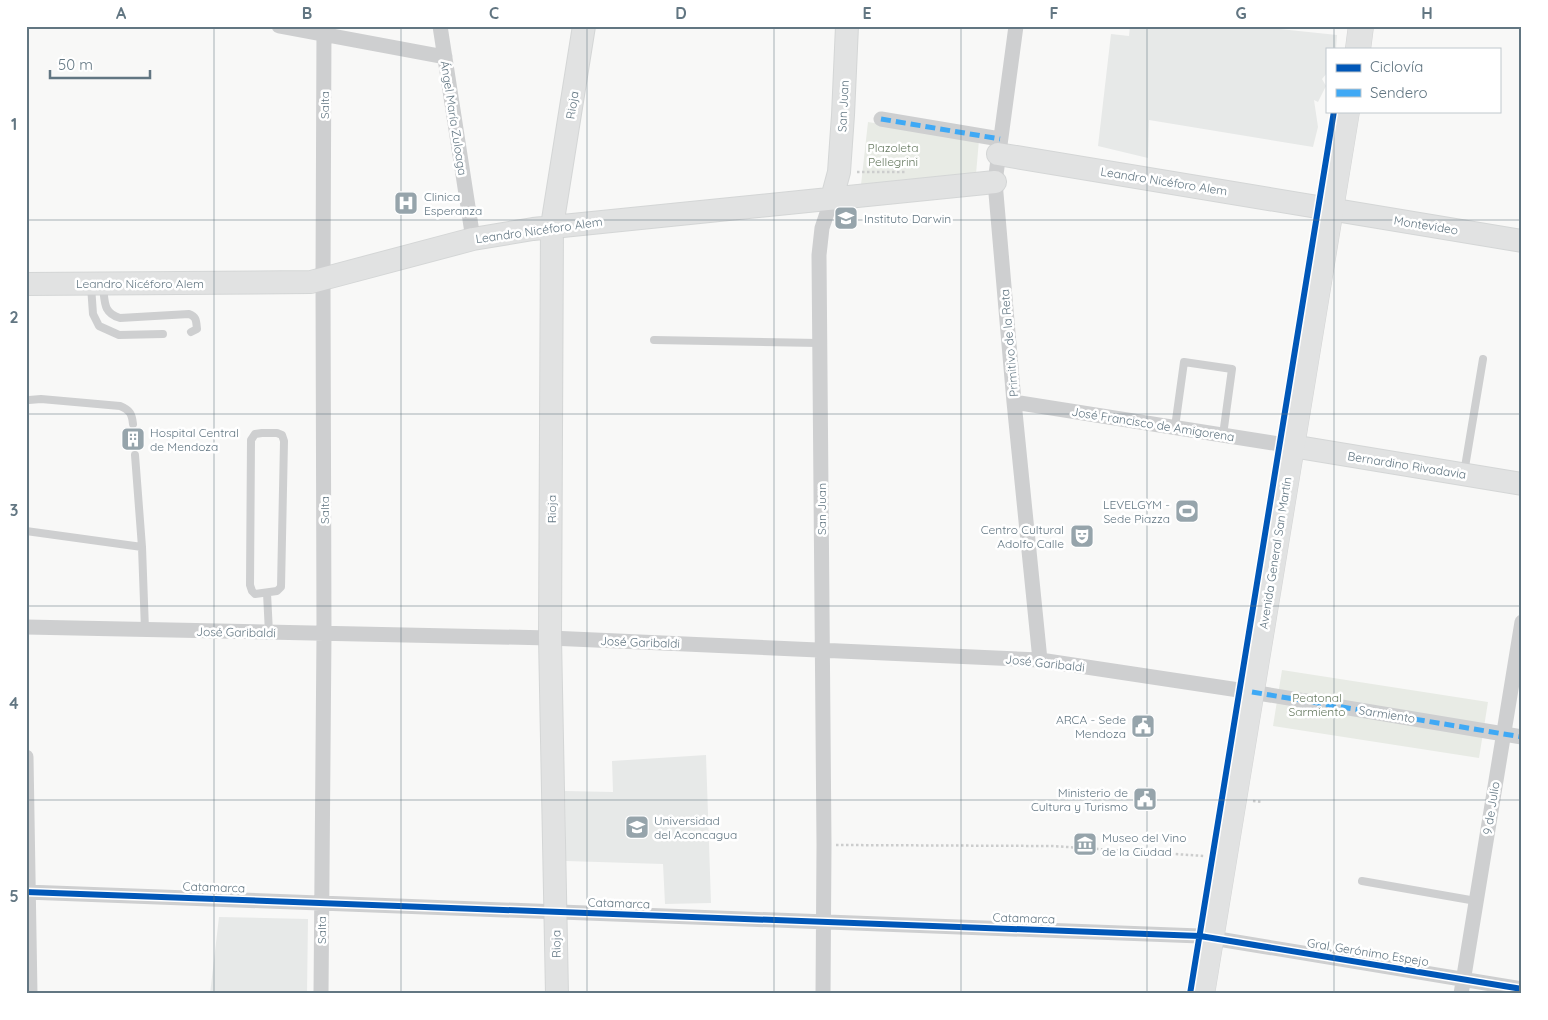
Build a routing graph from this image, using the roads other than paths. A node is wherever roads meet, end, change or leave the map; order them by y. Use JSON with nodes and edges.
{"nodes":[{"id":1,"x":279,"y":26,"type":"edge"},
{"id":2,"x":440,"y":26,"type":"edge"},
{"id":3,"x":584,"y":26,"type":"edge"},
{"id":4,"x":847,"y":26,"type":"edge"},
{"id":5,"x":1016,"y":26,"type":"edge"},
{"id":6,"x":1361,"y":26,"type":"edge"},
{"id":7,"x":324,"y":30,"type":"edge"},
{"id":8,"x":1358,"y":48,"type":"edge"},
{"id":9,"x":445,"y":57,"type":"junction"},
{"id":10,"x":1347,"y":112,"type":"edge"},
{"id":11,"x":882,"y":119,"type":"dead end"},
{"id":12,"x":999,"y":146,"type":"junction"},
{"id":13,"x":995,"y":182,"type":"junction"},
{"id":14,"x":832,"y":198,"type":"junction"},
{"id":15,"x":1330,"y":210,"type":"junction"},
{"id":16,"x":552,"y":226,"type":"junction"},
{"id":17,"x":474,"y":239,"type":"junction"},
{"id":18,"x":1522,"y":241,"type":"edge"},
{"id":19,"x":323,"y":280,"type":"junction"},
{"id":20,"x":26,"y":284,"type":"edge"},
{"id":21,"x":97,"y":284,"type":"junction"},
{"id":22,"x":191,"y":332,"type":"dead end"},
{"id":23,"x":163,"y":334,"type":"dead end"},
{"id":24,"x":654,"y":340,"type":"dead end"},
{"id":25,"x":820,"y":343,"type":"junction"},
{"id":26,"x":1483,"y":359,"type":"dead end"},
{"id":27,"x":29,"y":400,"type":"dead end"},
{"id":28,"x":1014,"y":402,"type":"junction"},
{"id":29,"x":133,"y":424,"type":"dead end"},
{"id":30,"x":1175,"y":427,"type":"junction"},
{"id":31,"x":1223,"y":435,"type":"junction"},
{"id":32,"x":1292,"y":446,"type":"junction"},
{"id":33,"x":135,"y":455,"type":"dead end"},
{"id":34,"x":1464,"y":474,"type":"junction"},
{"id":35,"x":1522,"y":484,"type":"edge"},
{"id":36,"x":26,"y":530,"type":"edge"},
{"id":37,"x":142,"y":547,"type":"junction"},
{"id":38,"x":267,"y":593,"type":"junction"},
{"id":39,"x":1522,"y":622,"type":"edge"},
{"id":40,"x":26,"y":627,"type":"edge"},
{"id":41,"x":145,"y":630,"type":"junction"},
{"id":42,"x":269,"y":632,"type":"junction"},
{"id":43,"x":324,"y":634,"type":"junction"},
{"id":44,"x":550,"y":638,"type":"junction"},
{"id":45,"x":822,"y":650,"type":"junction"},
{"id":46,"x":1040,"y":660,"type":"junction"},
{"id":47,"x":1252,"y":692,"type":"junction"},
{"id":48,"x":1503,"y":734,"type":"junction"},
{"id":49,"x":1522,"y":737,"type":"edge"},
{"id":50,"x":26,"y":757,"type":"edge"},
{"id":51,"x":1362,"y":881,"type":"dead end"},
{"id":52,"x":27,"y":892,"type":"edge"},
{"id":53,"x":1476,"y":901,"type":"junction"},
{"id":54,"x":322,"y":902,"type":"junction"},
{"id":55,"x":556,"y":912,"type":"junction"},
{"id":56,"x":824,"y":922,"type":"junction"},
{"id":57,"x":1211,"y":938,"type":"junction"},
{"id":58,"x":1462,"y":986,"type":"edge"},
{"id":59,"x":1522,"y":989,"type":"edge"},
{"id":60,"x":30,"y":994,"type":"edge"},
{"id":61,"x":321,"y":994,"type":"edge"},
{"id":62,"x":557,"y":994,"type":"edge"},
{"id":63,"x":823,"y":994,"type":"edge"},
{"id":64,"x":1202,"y":994,"type":"edge"}],
"edges":[{"from":1,"to":7,"type":"street"},
{"from":2,"to":9,"type":"street","name":"Ángel María Zuloaga"},
{"from":3,"to":16,"type":"street","name":"Rioja"},
{"from":4,"to":14,"type":"street","name":"San Juan"},
{"from":5,"to":12,"type":"street","name":"Primitivo de la Reta"},
{"from":6,"to":8,"type":"main road"},
{"from":7,"to":9,"type":"street"},
{"from":7,"to":19,"type":"street","name":"Salta"},
{"from":9,"to":17,"type":"street","name":"Ángel María Zuloaga"},
{"from":10,"to":15,"type":"main road","name":"Avenida General San Martín"},
{"from":11,"to":12,"type":"street"},
{"from":12,"to":13,"type":"street","name":"Primitivo de la Reta"},
{"from":12,"to":15,"type":"street","name":"Leandro Nicéforo Alem"},
{"from":13,"to":14,"type":"street","name":"Leandro Nicéforo Alem"},
{"from":13,"to":28,"type":"street","name":"Primitivo de la Reta"},
{"from":14,"to":16,"type":"street","name":"Leandro Nicéforo Alem"},
{"from":14,"to":25,"type":"street","name":"San Juan"},
{"from":15,"to":18,"type":"street","name":"Montevideo"},
{"from":15,"to":32,"type":"main road","name":"Avenida General San Martín"},
{"from":16,"to":17,"type":"street","name":"Leandro Nicéforo Alem"},
{"from":16,"to":44,"type":"street","name":"Rioja"},
{"from":17,"to":19,"type":"street","name":"Leandro Nicéforo Alem"},
{"from":19,"to":21,"type":"street","name":"Leandro Nicéforo Alem"},
{"from":19,"to":43,"type":"street","name":"Salta"},
{"from":20,"to":21,"type":"street","name":"Leandro Nicéforo Alem"},
{"from":21,"to":22,"type":"lane"},
{"from":21,"to":23,"type":"lane"},
{"from":24,"to":25,"type":"lane"},
{"from":25,"to":45,"type":"street","name":"San Juan"},
{"from":26,"to":34,"type":"lane"},
{"from":27,"to":29,"type":"lane"},
{"from":28,"to":30,"type":"street","name":"José Francisco de Amigorena"},
{"from":28,"to":46,"type":"street","name":"Primitivo de la Reta"},
{"from":30,"to":31,"type":"street","name":"José Francisco de Amigorena"},
{"from":30,"to":31,"type":"lane"},
{"from":31,"to":32,"type":"street","name":"José Francisco de Amigorena"},
{"from":32,"to":34,"type":"street","name":"Bernardino Rivadavia"},
{"from":32,"to":47,"type":"main road","name":"Avenida General San Martín"},
{"from":33,"to":37,"type":"lane"},
{"from":34,"to":35,"type":"street","name":"Bernardino Rivadavia"},
{"from":36,"to":37,"type":"lane"},
{"from":37,"to":41,"type":"lane"},
{"from":38,"to":38,"type":"lane"},
{"from":38,"to":42,"type":"lane"},
{"from":39,"to":48,"type":"street","name":"9 de Julio"},
{"from":40,"to":41,"type":"street","name":"José Garibaldi"},
{"from":41,"to":42,"type":"street","name":"José Garibaldi"},
{"from":42,"to":43,"type":"street","name":"José Garibaldi"},
{"from":43,"to":44,"type":"street","name":"José Garibaldi"},
{"from":43,"to":54,"type":"street","name":"Salta"},
{"from":44,"to":45,"type":"street","name":"José Garibaldi"},
{"from":44,"to":55,"type":"street","name":"Rioja"},
{"from":45,"to":46,"type":"street","name":"José Garibaldi"},
{"from":45,"to":56,"type":"street","name":"San Juan"},
{"from":46,"to":47,"type":"street","name":"José Garibaldi"},
{"from":47,"to":48,"type":"street","name":"Sarmiento"},
{"from":47,"to":57,"type":"main road","name":"Avenida General San Martín"},
{"from":48,"to":49,"type":"street","name":"Sarmiento"},
{"from":48,"to":53,"type":"street","name":"9 de Julio"},
{"from":50,"to":52,"type":"street"},
{"from":51,"to":53,"type":"lane"},
{"from":52,"to":54,"type":"street","name":"Catamarca"},
{"from":52,"to":60,"type":"street"},
{"from":53,"to":58,"type":"street","name":"9 de Julio"},
{"from":54,"to":55,"type":"street","name":"Catamarca"},
{"from":54,"to":61,"type":"street","name":"Salta"},
{"from":55,"to":56,"type":"street","name":"Catamarca"},
{"from":55,"to":62,"type":"street","name":"Rioja"},
{"from":56,"to":57,"type":"street","name":"Catamarca"},
{"from":56,"to":63,"type":"street","name":"San Juan"},
{"from":57,"to":58,"type":"street","name":"Gral. Gerónimo Espejo"},
{"from":57,"to":64,"type":"main road","name":"Avenida General San Martín"},
{"from":58,"to":59,"type":"street","name":"Gral. Gerónimo Espejo"}]}
